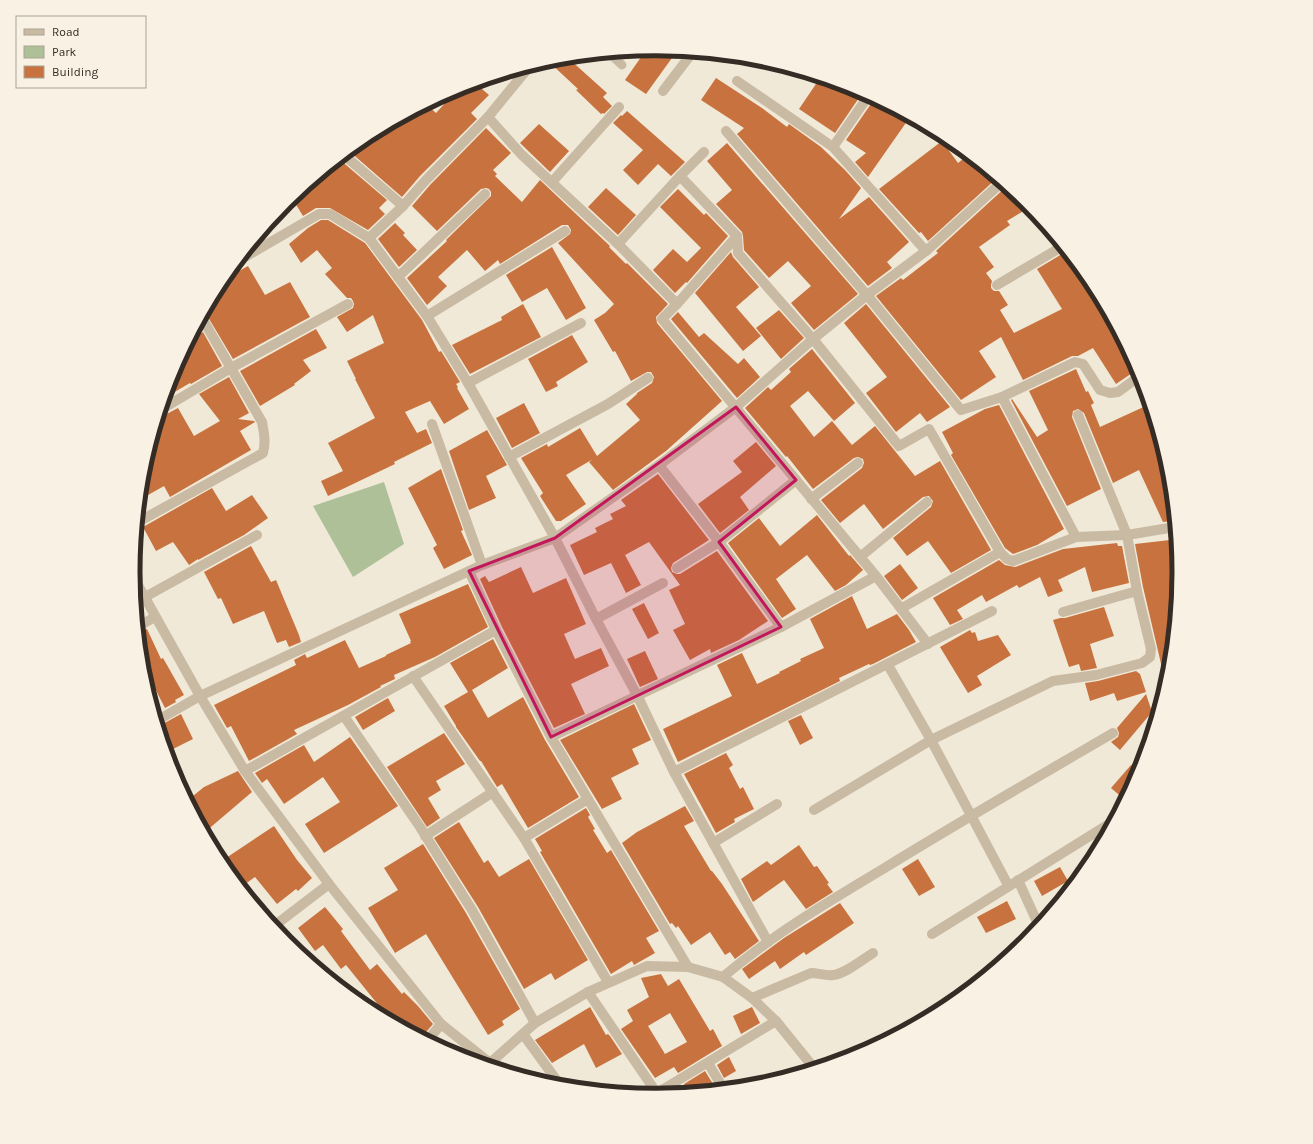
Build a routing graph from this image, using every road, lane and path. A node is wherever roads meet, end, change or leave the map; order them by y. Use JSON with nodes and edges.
{"nodes":[{"id":1,"x":688,"y":57,"type":"edge"},
{"id":2,"x":614,"y":58,"type":"edge"},
{"id":3,"x":622,"y":65,"type":"dead end"},
{"id":4,"x":523,"y":74,"type":"edge"},
{"id":5,"x":736,"y":81,"type":"dead end"},
{"id":6,"x":663,"y":91,"type":"dead end"},
{"id":7,"x":865,"y":100,"type":"edge"},
{"id":8,"x":619,"y":107,"type":"dead end"},
{"id":9,"x":488,"y":117,"type":"junction"},
{"id":10,"x":726,"y":131,"type":"dead end"},
{"id":11,"x":833,"y":147,"type":"junction"},
{"id":12,"x":704,"y":152,"type":"dead end"},
{"id":13,"x":348,"y":159,"type":"edge"},
{"id":14,"x":680,"y":176,"type":"junction"},
{"id":15,"x":552,"y":182,"type":"junction"},
{"id":16,"x":998,"y":185,"type":"edge"},
{"id":17,"x":485,"y":194,"type":"dead end"},
{"id":18,"x":403,"y":206,"type":"junction"},
{"id":19,"x":565,"y":231,"type":"dead end"},
{"id":20,"x":737,"y":236,"type":"junction"},
{"id":21,"x":370,"y":238,"type":"junction"},
{"id":22,"x":618,"y":244,"type":"junction"},
{"id":23,"x":1058,"y":248,"type":"edge"},
{"id":24,"x":926,"y":251,"type":"junction"},
{"id":25,"x":251,"y":254,"type":"edge"},
{"id":26,"x":398,"y":277,"type":"junction"},
{"id":27,"x":997,"y":285,"type":"dead end"},
{"id":28,"x":867,"y":295,"type":"junction"},
{"id":29,"x":348,"y":304,"type":"dead end"},
{"id":30,"x":677,"y":304,"type":"junction"},
{"id":31,"x":427,"y":316,"type":"junction"},
{"id":32,"x":205,"y":323,"type":"edge"},
{"id":33,"x":581,"y":323,"type":"dead end"},
{"id":34,"x":813,"y":339,"type":"junction"},
{"id":35,"x":231,"y":368,"type":"junction"},
{"id":36,"x":648,"y":378,"type":"dead end"},
{"id":37,"x":1135,"y":380,"type":"edge"},
{"id":38,"x":468,"y":383,"type":"junction"},
{"id":39,"x":1002,"y":397,"type":"junction"},
{"id":40,"x":169,"y":404,"type":"edge"},
{"id":41,"x":736,"y":407,"type":"junction"},
{"id":42,"x":1078,"y":415,"type":"dead end"},
{"id":43,"x":432,"y":424,"type":"dead end"},
{"id":44,"x":508,"y":456,"type":"junction"},
{"id":45,"x":858,"y":463,"type":"dead end"},
{"id":46,"x":659,"y":465,"type":"junction"},
{"id":47,"x":796,"y":480,"type":"junction"},
{"id":48,"x":811,"y":499,"type":"junction"},
{"id":49,"x":927,"y":502,"type":"dead end"},
{"id":50,"x":144,"y":519,"type":"edge"},
{"id":51,"x":1170,"y":528,"type":"edge"},
{"id":52,"x":257,"y":535,"type":"dead end"},
{"id":53,"x":1127,"y":535,"type":"junction"},
{"id":54,"x":1076,"y":537,"type":"junction"},
{"id":55,"x":555,"y":538,"type":"junction"},
{"id":56,"x":719,"y":542,"type":"junction"},
{"id":57,"x":1000,"y":552,"type":"junction"},
{"id":58,"x":860,"y":557,"type":"junction"},
{"id":59,"x":482,"y":565,"type":"junction"},
{"id":60,"x":677,"y":568,"type":"dead end"},
{"id":61,"x":469,"y":571,"type":"junction"},
{"id":62,"x":876,"y":576,"type":"junction"},
{"id":63,"x":663,"y":583,"type":"dead end"},
{"id":64,"x":141,"y":590,"type":"edge"},
{"id":65,"x":1137,"y":590,"type":"junction"},
{"id":66,"x":145,"y":597,"type":"junction"},
{"id":67,"x":902,"y":608,"type":"junction"},
{"id":68,"x":992,"y":611,"type":"dead end"},
{"id":69,"x":1062,"y":612,"type":"dead end"},
{"id":70,"x":155,"y":617,"type":"junction"},
{"id":71,"x":596,"y":619,"type":"junction"},
{"id":72,"x":144,"y":623,"type":"edge"},
{"id":73,"x":782,"y":627,"type":"junction"},
{"id":74,"x":496,"y":630,"type":"junction"},
{"id":75,"x":928,"y":644,"type":"junction"},
{"id":76,"x":888,"y":665,"type":"junction"},
{"id":77,"x":413,"y":676,"type":"junction"},
{"id":78,"x":200,"y":696,"type":"junction"},
{"id":79,"x":638,"y":697,"type":"junction"},
{"id":80,"x":344,"y":716,"type":"junction"},
{"id":81,"x":162,"y":718,"type":"edge"},
{"id":82,"x":1113,"y":733,"type":"dead end"},
{"id":83,"x":551,"y":738,"type":"junction"},
{"id":84,"x":931,"y":740,"type":"junction"},
{"id":85,"x":245,"y":770,"type":"junction"},
{"id":86,"x":674,"y":772,"type":"junction"},
{"id":87,"x":493,"y":792,"type":"junction"},
{"id":88,"x":588,"y":798,"type":"junction"},
{"id":89,"x":777,"y":804,"type":"dead end"},
{"id":90,"x":814,"y":810,"type":"dead end"},
{"id":91,"x":971,"y":815,"type":"junction"},
{"id":92,"x":1105,"y":827,"type":"edge"},
{"id":93,"x":425,"y":836,"type":"junction"},
{"id":94,"x":524,"y":838,"type":"junction"},
{"id":95,"x":713,"y":843,"type":"junction"},
{"id":96,"x":1018,"y":880,"type":"junction"},
{"id":97,"x":329,"y":884,"type":"junction"},
{"id":98,"x":1008,"y":885,"type":"junction"},
{"id":99,"x":1036,"y":920,"type":"edge"},
{"id":100,"x":279,"y":922,"type":"edge"},
{"id":101,"x":932,"y":934,"type":"dead end"},
{"id":102,"x":768,"y":942,"type":"junction"},
{"id":103,"x":873,"y":953,"type":"dead end"},
{"id":104,"x":688,"y":967,"type":"junction"},
{"id":105,"x":723,"y":977,"type":"junction"},
{"id":106,"x":608,"y":982,"type":"junction"},
{"id":107,"x":588,"y":992,"type":"junction"},
{"id":108,"x":752,"y":998,"type":"junction"},
{"id":109,"x":776,"y":1021,"type":"junction"},
{"id":110,"x":535,"y":1023,"type":"junction"},
{"id":111,"x":441,"y":1024,"type":"junction"},
{"id":112,"x":523,"y":1034,"type":"junction"},
{"id":113,"x":431,"y":1036,"type":"edge"},
{"id":114,"x":482,"y":1058,"type":"edge"},
{"id":115,"x":493,"y":1061,"type":"edge"},
{"id":116,"x":708,"y":1063,"type":"junction"},
{"id":117,"x":811,"y":1064,"type":"edge"},
{"id":118,"x":554,"y":1078,"type":"edge"},
{"id":119,"x":721,"y":1084,"type":"edge"},
{"id":120,"x":653,"y":1088,"type":"edge"},
{"id":121,"x":667,"y":1088,"type":"edge"}],
"edges":[{"from":1,"to":6,"type":"street"},
{"from":2,"to":3,"type":"lane"},
{"from":4,"to":9,"type":"street"},
{"from":5,"to":11,"type":"street"},
{"from":7,"to":11,"type":"street"},
{"from":8,"to":15,"type":"street"},
{"from":9,"to":15,"type":"street"},
{"from":9,"to":18,"type":"street"},
{"from":10,"to":28,"type":"street"},
{"from":11,"to":24,"type":"street"},
{"from":12,"to":14,"type":"street"},
{"from":13,"to":18,"type":"street"},
{"from":14,"to":20,"type":"street"},
{"from":14,"to":22,"type":"street"},
{"from":15,"to":22,"type":"street"},
{"from":16,"to":24,"type":"street"},
{"from":17,"to":26,"type":"street"},
{"from":18,"to":21,"type":"street"},
{"from":19,"to":31,"type":"street"},
{"from":20,"to":30,"type":"street"},
{"from":20,"to":34,"type":"street"},
{"from":21,"to":25,"type":"street"},
{"from":21,"to":26,"type":"street"},
{"from":22,"to":30,"type":"street"},
{"from":23,"to":27,"type":"street"},
{"from":24,"to":28,"type":"street"},
{"from":26,"to":31,"type":"street"},
{"from":28,"to":34,"type":"street"},
{"from":28,"to":39,"type":"street"},
{"from":29,"to":35,"type":"street"},
{"from":30,"to":41,"type":"street"},
{"from":31,"to":38,"type":"street"},
{"from":32,"to":35,"type":"street"},
{"from":33,"to":38,"type":"street"},
{"from":34,"to":41,"type":"street"},
{"from":34,"to":57,"type":"street"},
{"from":35,"to":40,"type":"street"},
{"from":35,"to":50,"type":"street"},
{"from":36,"to":44,"type":"street"},
{"from":37,"to":39,"type":"street"},
{"from":38,"to":44,"type":"street"},
{"from":39,"to":54,"type":"street"},
{"from":41,"to":46,"type":"street"},
{"from":41,"to":47,"type":"street"},
{"from":42,"to":53,"type":"street"},
{"from":43,"to":59,"type":"street"},
{"from":44,"to":55,"type":"street"},
{"from":45,"to":48,"type":"street"},
{"from":46,"to":55,"type":"street"},
{"from":46,"to":56,"type":"street"},
{"from":47,"to":48,"type":"street"},
{"from":47,"to":56,"type":"street"},
{"from":48,"to":58,"type":"street"},
{"from":49,"to":58,"type":"street"},
{"from":51,"to":53,"type":"street"},
{"from":52,"to":66,"type":"street"},
{"from":53,"to":54,"type":"street"},
{"from":53,"to":65,"type":"street"},
{"from":54,"to":57,"type":"street"},
{"from":55,"to":59,"type":"street"},
{"from":55,"to":71,"type":"street"},
{"from":56,"to":60,"type":"street"},
{"from":56,"to":73,"type":"street"},
{"from":57,"to":67,"type":"street"},
{"from":58,"to":62,"type":"street"},
{"from":59,"to":61,"type":"street"},
{"from":61,"to":74,"type":"street"},
{"from":61,"to":78,"type":"street"},
{"from":62,"to":67,"type":"street"},
{"from":62,"to":73,"type":"street"},
{"from":63,"to":71,"type":"street"},
{"from":64,"to":66,"type":"street"},
{"from":65,"to":69,"type":"street"},
{"from":65,"to":84,"type":"street"},
{"from":66,"to":70,"type":"street"},
{"from":67,"to":75,"type":"street"},
{"from":68,"to":75,"type":"street"},
{"from":70,"to":72,"type":"street"},
{"from":70,"to":78,"type":"street"},
{"from":71,"to":79,"type":"street"},
{"from":73,"to":79,"type":"street"},
{"from":74,"to":77,"type":"street"},
{"from":74,"to":83,"type":"street"},
{"from":75,"to":76,"type":"street"},
{"from":76,"to":84,"type":"street"},
{"from":76,"to":86,"type":"street"},
{"from":77,"to":80,"type":"street"},
{"from":77,"to":87,"type":"street"},
{"from":78,"to":81,"type":"street"},
{"from":78,"to":85,"type":"street"},
{"from":79,"to":83,"type":"street"},
{"from":79,"to":86,"type":"street"},
{"from":80,"to":85,"type":"street"},
{"from":80,"to":93,"type":"street"},
{"from":82,"to":91,"type":"street"},
{"from":83,"to":88,"type":"street"},
{"from":84,"to":90,"type":"street"},
{"from":84,"to":91,"type":"street"},
{"from":85,"to":97,"type":"street"},
{"from":86,"to":95,"type":"street"},
{"from":87,"to":93,"type":"street"},
{"from":87,"to":94,"type":"street"},
{"from":88,"to":94,"type":"street"},
{"from":88,"to":104,"type":"street"},
{"from":89,"to":95,"type":"street"},
{"from":91,"to":98,"type":"street"},
{"from":91,"to":102,"type":"street"},
{"from":92,"to":96,"type":"street"},
{"from":93,"to":110,"type":"street"},
{"from":94,"to":106,"type":"street"},
{"from":95,"to":102,"type":"street"},
{"from":96,"to":98,"type":"street"},
{"from":96,"to":99,"type":"street"},
{"from":97,"to":100,"type":"street"},
{"from":97,"to":111,"type":"street"},
{"from":98,"to":101,"type":"street"},
{"from":102,"to":105,"type":"street"},
{"from":103,"to":108,"type":"street"},
{"from":104,"to":105,"type":"street"},
{"from":104,"to":106,"type":"street"},
{"from":105,"to":108,"type":"street"},
{"from":106,"to":107,"type":"street"},
{"from":107,"to":110,"type":"street"},
{"from":107,"to":120,"type":"street"},
{"from":108,"to":109,"type":"street"},
{"from":109,"to":116,"type":"street"},
{"from":109,"to":117,"type":"street"},
{"from":110,"to":112,"type":"street"},
{"from":111,"to":113,"type":"street"},
{"from":111,"to":114,"type":"street"},
{"from":112,"to":115,"type":"street"},
{"from":112,"to":118,"type":"street"},
{"from":116,"to":119,"type":"street"},
{"from":116,"to":121,"type":"street"}]}
